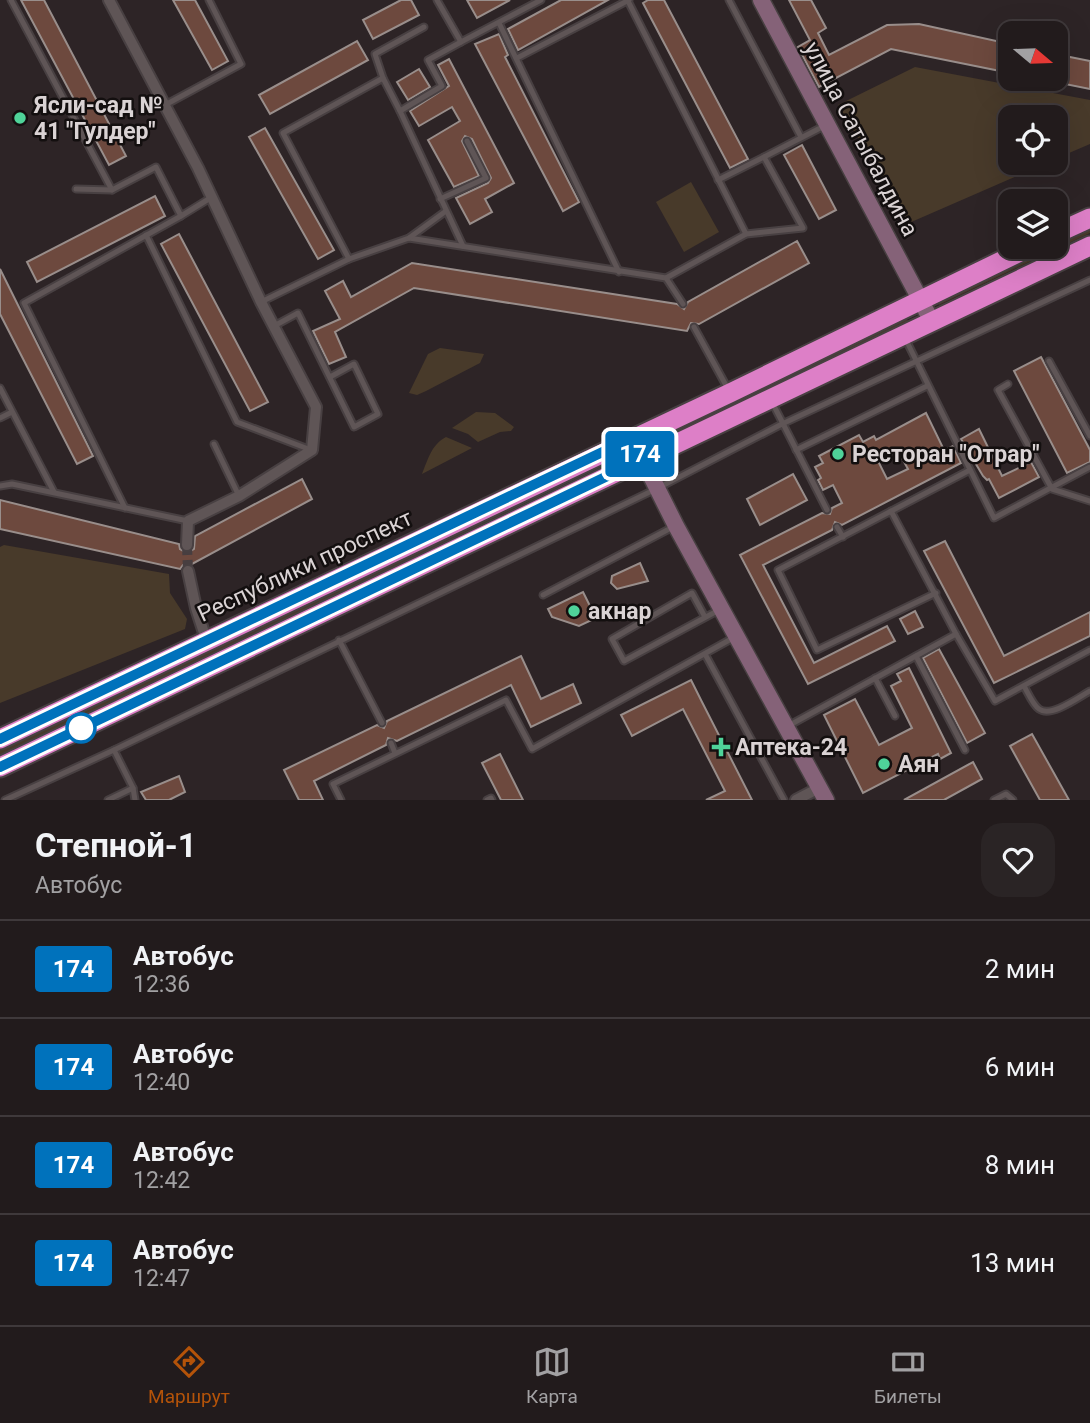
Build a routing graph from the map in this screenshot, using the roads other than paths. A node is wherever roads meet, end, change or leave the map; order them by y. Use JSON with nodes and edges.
{"nodes":[{"id":1,"x":11,"y":0,"type":"edge"},
{"id":2,"x":109,"y":0,"type":"edge"},
{"id":3,"x":209,"y":0,"type":"edge"},
{"id":4,"x":437,"y":0,"type":"edge"},
{"id":5,"x":541,"y":0,"type":"edge"},
{"id":6,"x":628,"y":0,"type":"edge"},
{"id":7,"x":729,"y":0,"type":"edge"},
{"id":8,"x":761,"y":0,"type":"edge"},
{"id":9,"x":499,"y":23,"type":"junction"},
{"id":10,"x":424,"y":27,"type":"dead end"},
{"id":11,"x":461,"y":42,"type":"junction"},
{"id":12,"x":517,"y":58,"type":"junction"},
{"id":13,"x":383,"y":78,"type":"junction"},
{"id":14,"x":164,"y":105,"type":"junction"},
{"id":15,"x":400,"y":111,"type":"junction"},
{"id":16,"x":826,"y":125,"type":"junction"},
{"id":17,"x":802,"y":137,"type":"junction"},
{"id":18,"x":467,"y":141,"type":"dead end"},
{"id":19,"x":764,"y":157,"type":"junction"},
{"id":20,"x":718,"y":180,"type":"junction"},
{"id":21,"x":76,"y":190,"type":"dead end"},
{"id":22,"x":112,"y":190,"type":"junction"},
{"id":23,"x":212,"y":197,"type":"junction"},
{"id":24,"x":440,"y":199,"type":"junction"},
{"id":25,"x":446,"y":211,"type":"junction"},
{"id":26,"x":181,"y":216,"type":"junction"},
{"id":27,"x":1090,"y":218,"type":"edge"},
{"id":28,"x":1068,"y":228,"type":"edge"},
{"id":29,"x":746,"y":234,"type":"junction"},
{"id":30,"x":146,"y":235,"type":"junction"},
{"id":31,"x":409,"y":238,"type":"junction"},
{"id":32,"x":463,"y":246,"type":"junction"},
{"id":33,"x":1090,"y":246,"type":"edge"},
{"id":34,"x":349,"y":259,"type":"junction"},
{"id":35,"x":1005,"y":259,"type":"edge"},
{"id":36,"x":619,"y":272,"type":"junction"},
{"id":37,"x":666,"y":278,"type":"junction"},
{"id":38,"x":1090,"y":280,"type":"edge"},
{"id":39,"x":921,"y":299,"type":"junction"},
{"id":40,"x":261,"y":302,"type":"junction"},
{"id":41,"x":684,"y":304,"type":"dead end"},
{"id":42,"x":931,"y":320,"type":"junction"},
{"id":43,"x":274,"y":326,"type":"junction"},
{"id":44,"x":694,"y":327,"type":"dead end"},
{"id":45,"x":903,"y":334,"type":"junction"},
{"id":46,"x":1049,"y":361,"type":"dead end"},
{"id":47,"x":916,"y":362,"type":"junction"},
{"id":48,"x":330,"y":377,"type":"junction"},
{"id":49,"x":761,"y":377,"type":"junction"},
{"id":50,"x":1008,"y":384,"type":"dead end"},
{"id":51,"x":927,"y":386,"type":"junction"},
{"id":52,"x":0,"y":388,"type":"edge"},
{"id":53,"x":730,"y":393,"type":"junction"},
{"id":54,"x":770,"y":397,"type":"junction"},
{"id":55,"x":12,"y":412,"type":"junction"},
{"id":56,"x":0,"y":418,"type":"edge"},
{"id":57,"x":782,"y":424,"type":"junction"},
{"id":58,"x":1090,"y":436,"type":"edge"},
{"id":59,"x":632,"y":438,"type":"junction"},
{"id":60,"x":214,"y":444,"type":"dead end"},
{"id":61,"x":312,"y":450,"type":"junction"},
{"id":62,"x":796,"y":450,"type":"junction"},
{"id":63,"x":643,"y":459,"type":"junction"},
{"id":64,"x":1090,"y":467,"type":"edge"},
{"id":65,"x":970,"y":470,"type":"junction"},
{"id":66,"x":0,"y":486,"type":"edge"},
{"id":67,"x":658,"y":488,"type":"junction"},
{"id":68,"x":1052,"y":489,"type":"junction"},
{"id":69,"x":54,"y":492,"type":"junction"},
{"id":70,"x":239,"y":496,"type":"junction"},
{"id":71,"x":1090,"y":501,"type":"edge"},
{"id":72,"x":125,"y":508,"type":"junction"},
{"id":73,"x":827,"y":510,"type":"dead end"},
{"id":74,"x":891,"y":511,"type":"junction"},
{"id":75,"x":188,"y":521,"type":"junction"},
{"id":76,"x":676,"y":526,"type":"junction"},
{"id":77,"x":837,"y":527,"type":"dead end"},
{"id":78,"x":843,"y":537,"type":"junction"},
{"id":79,"x":187,"y":545,"type":"tunnel mouth"},
{"id":80,"x":188,"y":571,"type":"tunnel mouth"},
{"id":81,"x":936,"y":593,"type":"junction"},
{"id":82,"x":543,"y":595,"type":"dead end"},
{"id":83,"x":721,"y":608,"type":"junction"},
{"id":84,"x":705,"y":617,"type":"junction"},
{"id":85,"x":956,"y":634,"type":"junction"},
{"id":86,"x":736,"y":636,"type":"junction"},
{"id":87,"x":206,"y":639,"type":"junction"},
{"id":88,"x":339,"y":640,"type":"junction"},
{"id":89,"x":1090,"y":650,"type":"edge"},
{"id":90,"x":705,"y":654,"type":"junction"},
{"id":91,"x":916,"y":656,"type":"junction"},
{"id":92,"x":875,"y":678,"type":"junction"},
{"id":93,"x":1024,"y":686,"type":"junction"},
{"id":94,"x":1090,"y":691,"type":"edge"},
{"id":95,"x":895,"y":716,"type":"dead end"},
{"id":96,"x":382,"y":723,"type":"dead end"},
{"id":97,"x":785,"y":728,"type":"junction"},
{"id":98,"x":0,"y":739,"type":"edge"},
{"id":99,"x":391,"y":743,"type":"dead end"},
{"id":100,"x":114,"y":750,"type":"junction"},
{"id":101,"x":964,"y":750,"type":"dead end"},
{"id":102,"x":395,"y":753,"type":"junction"},
{"id":103,"x":0,"y":767,"type":"edge"},
{"id":104,"x":133,"y":788,"type":"junction"},
{"id":105,"x":822,"y":794,"type":"edge"},
{"id":106,"x":5,"y":800,"type":"edge"},
{"id":107,"x":108,"y":800,"type":"edge"},
{"id":108,"x":135,"y":800,"type":"edge"},
{"id":109,"x":341,"y":800,"type":"edge"},
{"id":110,"x":487,"y":800,"type":"edge"},
{"id":111,"x":492,"y":800,"type":"edge"},
{"id":112,"x":784,"y":800,"type":"edge"},
{"id":113,"x":796,"y":800,"type":"edge"},
{"id":114,"x":994,"y":800,"type":"edge"},
{"id":115,"x":1013,"y":800,"type":"edge"}],
"edges":[{"from":1,"to":22,"type":"lane"},
{"from":2,"to":14,"type":"street"},
{"from":3,"to":14,"type":"lane"},
{"from":4,"to":11,"type":"lane"},
{"from":5,"to":9,"type":"lane"},
{"from":6,"to":12,"type":"lane"},
{"from":6,"to":20,"type":"lane"},
{"from":7,"to":17,"type":"lane"},
{"from":8,"to":16,"type":"street","name":"улица Сатыбалдина"},
{"from":9,"to":11,"type":"lane"},
{"from":9,"to":12,"type":"lane"},
{"from":10,"to":13,"type":"lane"},
{"from":11,"to":15,"type":"lane"},
{"from":12,"to":36,"type":"lane"},
{"from":13,"to":15,"type":"lane"},
{"from":13,"to":34,"type":"lane"},
{"from":14,"to":23,"type":"street"},
{"from":15,"to":24,"type":"lane"},
{"from":16,"to":17,"type":"lane"},
{"from":16,"to":39,"type":"street","name":"улица Сатыбалдина"},
{"from":17,"to":19,"type":"lane"},
{"from":18,"to":24,"type":"lane"},
{"from":19,"to":20,"type":"lane"},
{"from":19,"to":29,"type":"lane"},
{"from":20,"to":29,"type":"lane"},
{"from":21,"to":22,"type":"lane"},
{"from":22,"to":26,"type":"lane"},
{"from":23,"to":26,"type":"lane"},
{"from":23,"to":40,"type":"street"},
{"from":24,"to":25,"type":"lane"},
{"from":25,"to":31,"type":"lane"},
{"from":25,"to":32,"type":"lane"},
{"from":26,"to":30,"type":"lane"},
{"from":27,"to":28,"type":"highway"},
{"from":29,"to":37,"type":"lane"},
{"from":30,"to":61,"type":"lane"},
{"from":30,"to":72,"type":"lane"},
{"from":31,"to":32,"type":"lane"},
{"from":31,"to":34,"type":"lane"},
{"from":32,"to":36,"type":"lane"},
{"from":33,"to":42,"type":"highway","name":"Республики проспект"},
{"from":34,"to":40,"type":"lane"},
{"from":35,"to":39,"type":"highway","name":"Республики проспект"},
{"from":36,"to":37,"type":"lane"},
{"from":37,"to":41,"type":"lane"},
{"from":38,"to":47,"type":"lane"},
{"from":39,"to":42,"type":"street"},
{"from":39,"to":49,"type":"highway","name":"Республики проспект"},
{"from":40,"to":43,"type":"street"},
{"from":42,"to":45,"type":"highway","name":"Республики проспект"},
{"from":43,"to":48,"type":"lane"},
{"from":43,"to":61,"type":"street"},
{"from":44,"to":53,"type":"lane"},
{"from":45,"to":47,"type":"lane"},
{"from":45,"to":54,"type":"highway","name":"Республики проспект"},
{"from":46,"to":58,"type":"lane"},
{"from":47,"to":51,"type":"lane"},
{"from":47,"to":57,"type":"lane"},
{"from":48,"to":48,"type":"lane"},
{"from":49,"to":53,"type":"highway","name":"Республики проспект"},
{"from":49,"to":54,"type":"lane"},
{"from":50,"to":68,"type":"lane"},
{"from":51,"to":62,"type":"lane"},
{"from":51,"to":65,"type":"lane"},
{"from":52,"to":55,"type":"lane"},
{"from":53,"to":59,"type":"highway","name":"Республики проспект"},
{"from":54,"to":57,"type":"lane"},
{"from":54,"to":63,"type":"highway","name":"Республики проспект"},
{"from":55,"to":56,"type":"lane"},
{"from":55,"to":69,"type":"lane"},
{"from":57,"to":62,"type":"lane"},
{"from":57,"to":67,"type":"lane"},
{"from":59,"to":63,"type":"street"},
{"from":59,"to":87,"type":"highway","name":"Республики проспект"},
{"from":60,"to":70,"type":"lane"},
{"from":61,"to":70,"type":"street"},
{"from":62,"to":73,"type":"lane"},
{"from":63,"to":67,"type":"street"},
{"from":63,"to":103,"type":"highway","name":"Республики проспект"},
{"from":64,"to":68,"type":"lane"},
{"from":65,"to":68,"type":"lane"},
{"from":65,"to":74,"type":"lane"},
{"from":66,"to":69,"type":"lane"},
{"from":67,"to":76,"type":"street"},
{"from":67,"to":88,"type":"lane"},
{"from":68,"to":71,"type":"lane"},
{"from":69,"to":72,"type":"lane"},
{"from":70,"to":75,"type":"street"},
{"from":72,"to":75,"type":"lane"},
{"from":74,"to":78,"type":"lane"},
{"from":74,"to":81,"type":"lane"},
{"from":75,"to":79,"type":"street"},
{"from":76,"to":82,"type":"lane"},
{"from":76,"to":83,"type":"street"},
{"from":77,"to":78,"type":"lane"},
{"from":78,"to":81,"type":"lane"},
{"from":80,"to":87,"type":"street"},
{"from":81,"to":85,"type":"lane"},
{"from":83,"to":84,"type":"lane"},
{"from":83,"to":86,"type":"street"},
{"from":84,"to":84,"type":"lane"},
{"from":85,"to":91,"type":"lane"},
{"from":85,"to":93,"type":"lane"},
{"from":86,"to":90,"type":"lane"},
{"from":86,"to":97,"type":"street"},
{"from":87,"to":98,"type":"highway","name":"Республики проспект"},
{"from":88,"to":96,"type":"lane"},
{"from":88,"to":100,"type":"lane"},
{"from":89,"to":93,"type":"lane"},
{"from":90,"to":102,"type":"lane"},
{"from":90,"to":112,"type":"lane"},
{"from":91,"to":92,"type":"lane"},
{"from":91,"to":101,"type":"lane"},
{"from":92,"to":95,"type":"lane"},
{"from":92,"to":97,"type":"lane"},
{"from":93,"to":94,"type":"lane"},
{"from":97,"to":105,"type":"street"},
{"from":99,"to":102,"type":"lane"},
{"from":100,"to":104,"type":"lane"},
{"from":100,"to":106,"type":"lane"},
{"from":102,"to":109,"type":"lane"},
{"from":104,"to":107,"type":"lane"},
{"from":104,"to":108,"type":"lane"},
{"from":105,"to":113,"type":"street"},
{"from":110,"to":111,"type":"lane"},
{"from":114,"to":115,"type":"lane"}]}
